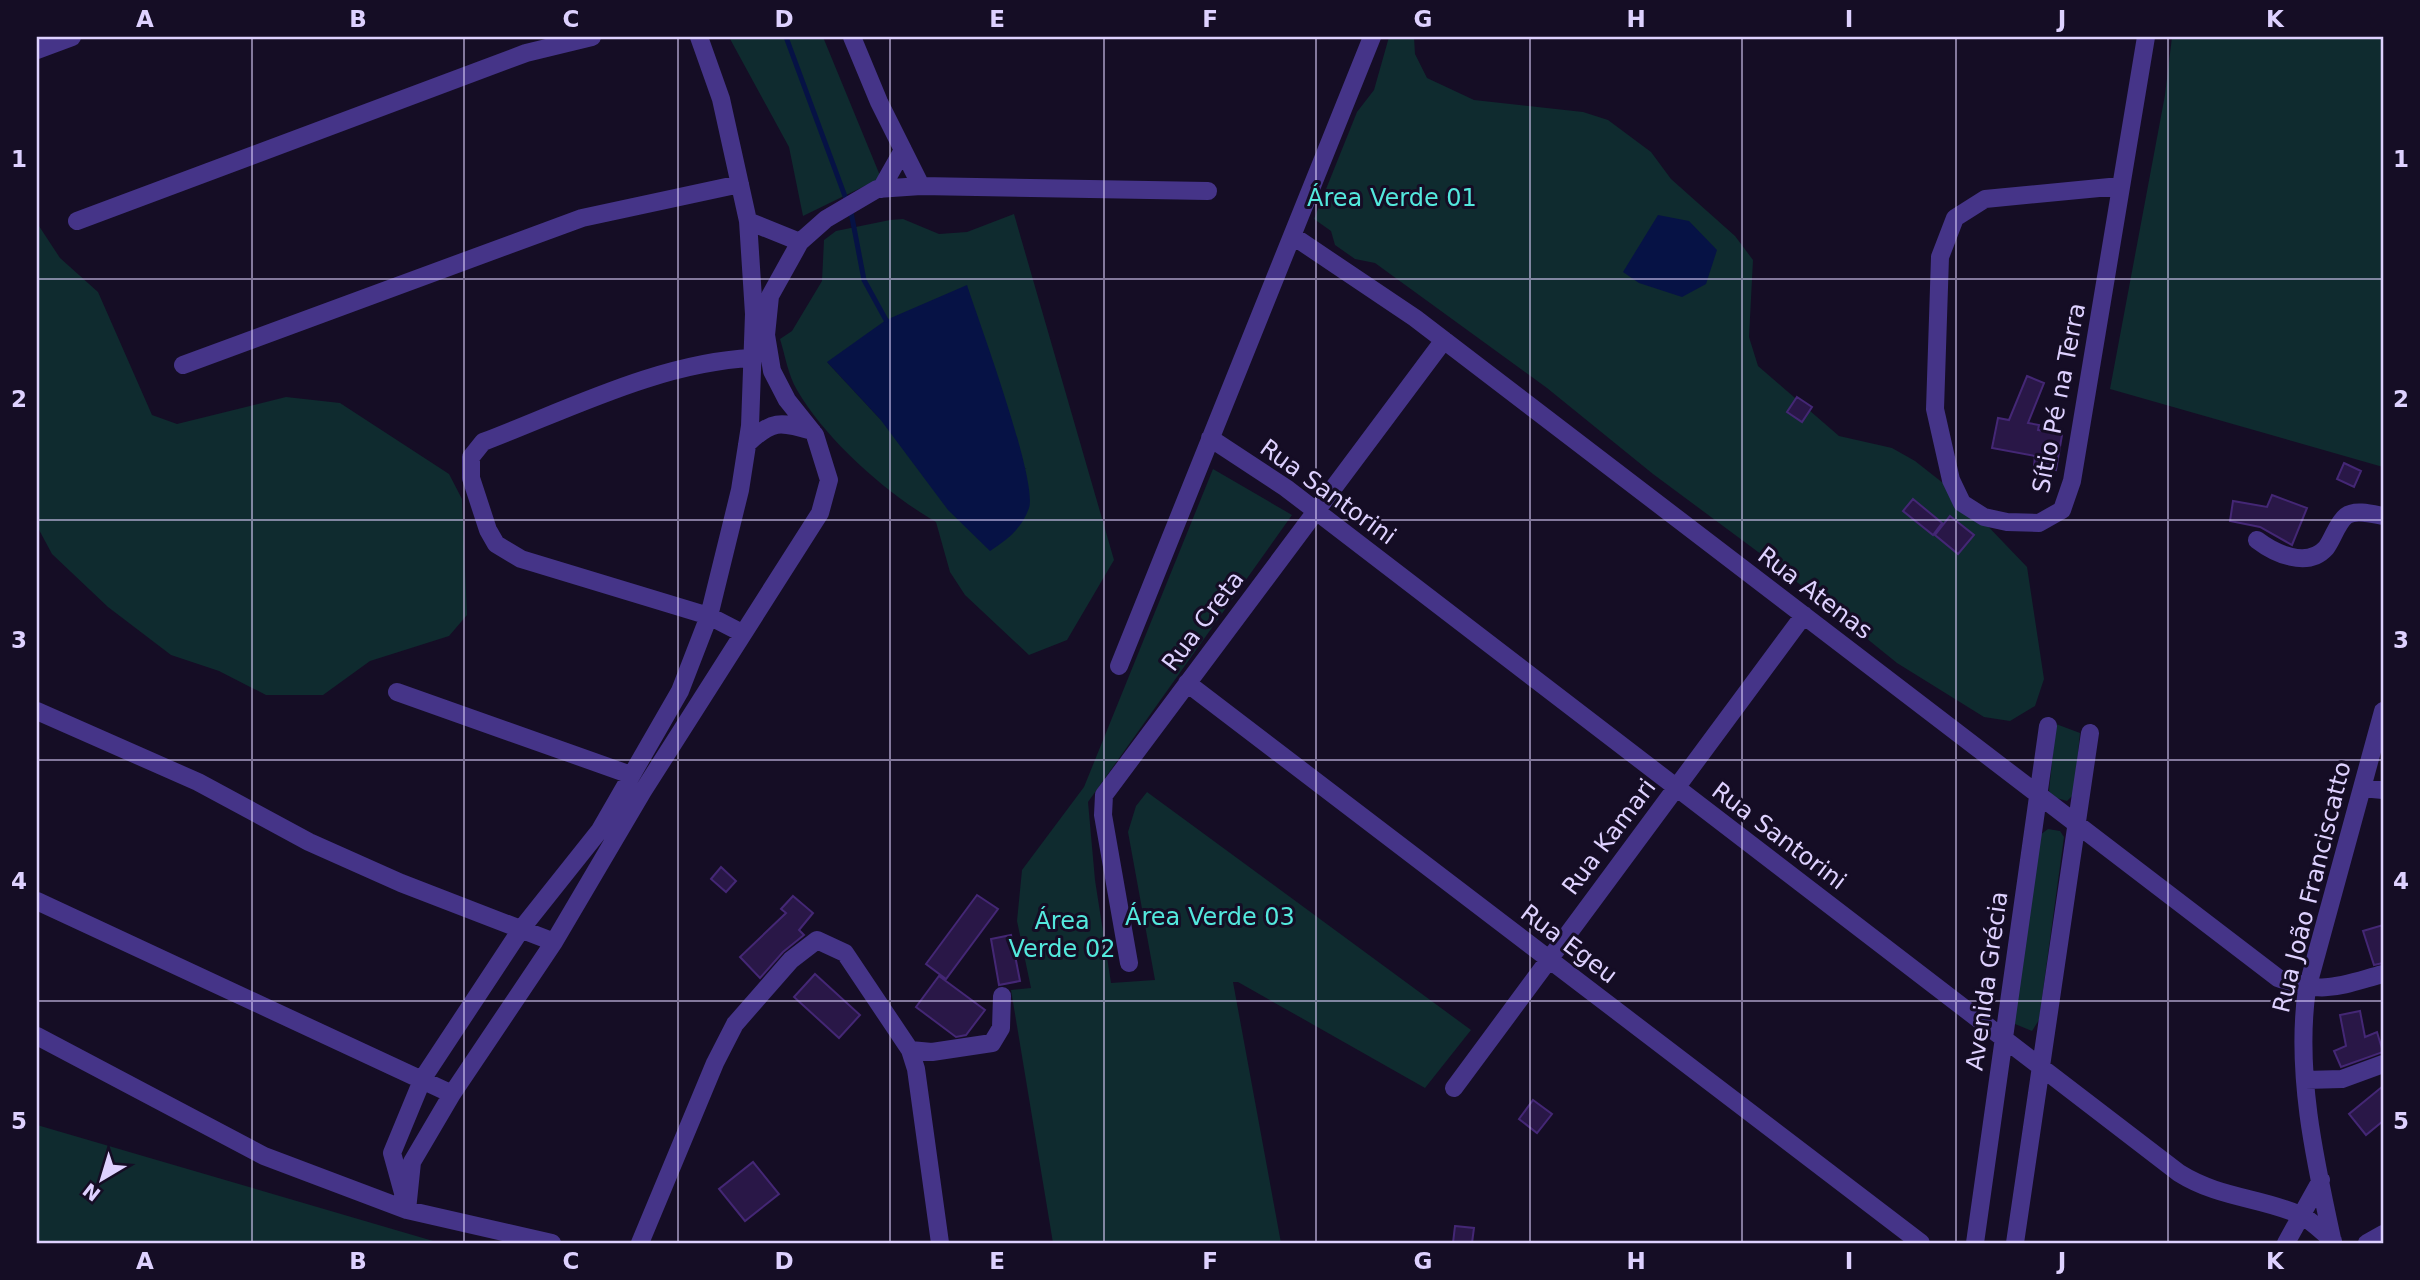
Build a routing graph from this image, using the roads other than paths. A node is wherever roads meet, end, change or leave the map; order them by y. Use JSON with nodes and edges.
{"nodes":[{"id":1,"x":72,"y":37,"type":"edge"},
{"id":2,"x":592,"y":37,"type":"edge"},
{"id":3,"x":699,"y":37,"type":"edge"},
{"id":4,"x":852,"y":37,"type":"edge"},
{"id":5,"x":1373,"y":37,"type":"edge"},
{"id":6,"x":2146,"y":37,"type":"edge"},
{"id":7,"x":37,"y":50,"type":"edge"},
{"id":8,"x":903,"y":150,"type":"junction"},
{"id":9,"x":740,"y":184,"type":"junction"},
{"id":10,"x":921,"y":186,"type":"junction"},
{"id":11,"x":2120,"y":187,"type":"junction"},
{"id":12,"x":881,"y":189,"type":"junction"},
{"id":13,"x":1208,"y":191,"type":"dead end"},
{"id":14,"x":77,"y":221,"type":"dead end"},
{"id":15,"x":748,"y":221,"type":"junction"},
{"id":16,"x":1293,"y":236,"type":"junction"},
{"id":17,"x":800,"y":242,"type":"junction"},
{"id":18,"x":1444,"y":340,"type":"junction"},
{"id":19,"x":752,"y":358,"type":"junction"},
{"id":20,"x":183,"y":365,"type":"dead end"},
{"id":21,"x":812,"y":431,"type":"junction"},
{"id":22,"x":1210,"y":438,"type":"junction"},
{"id":23,"x":747,"y":444,"type":"junction"},
{"id":24,"x":1316,"y":512,"type":"junction"},
{"id":25,"x":2383,"y":516,"type":"edge"},
{"id":26,"x":2257,"y":540,"type":"dead end"},
{"id":27,"x":1804,"y":615,"type":"junction"},
{"id":28,"x":709,"y":616,"type":"junction"},
{"id":29,"x":742,"y":633,"type":"junction"},
{"id":30,"x":1119,"y":666,"type":"dead end"},
{"id":31,"x":1187,"y":683,"type":"junction"},
{"id":32,"x":397,"y":692,"type":"dead end"},
{"id":33,"x":2383,"y":710,"type":"edge"},
{"id":34,"x":37,"y":711,"type":"edge"},
{"id":35,"x":2048,"y":726,"type":"dead end"},
{"id":36,"x":2090,"y":733,"type":"dead end"},
{"id":37,"x":631,"y":775,"type":"junction"},
{"id":38,"x":1676,"y":788,"type":"junction"},
{"id":39,"x":2362,"y":788,"type":"junction"},
{"id":40,"x":2383,"y":790,"type":"edge"},
{"id":41,"x":2039,"y":795,"type":"junction"},
{"id":42,"x":2077,"y":824,"type":"junction"},
{"id":43,"x":37,"y":901,"type":"edge"},
{"id":44,"x":522,"y":928,"type":"junction"},
{"id":45,"x":554,"y":942,"type":"junction"},
{"id":46,"x":1549,"y":959,"type":"junction"},
{"id":47,"x":1129,"y":963,"type":"dead end"},
{"id":48,"x":2383,"y":974,"type":"edge"},
{"id":49,"x":2307,"y":989,"type":"junction"},
{"id":50,"x":1002,"y":996,"type":"dead end"},
{"id":51,"x":37,"y":1036,"type":"edge"},
{"id":52,"x":2002,"y":1038,"type":"junction"},
{"id":53,"x":910,"y":1050,"type":"junction"},
{"id":54,"x":2383,"y":1065,"type":"edge"},
{"id":55,"x":2042,"y":1068,"type":"junction"},
{"id":56,"x":424,"y":1078,"type":"junction"},
{"id":57,"x":2305,"y":1080,"type":"junction"},
{"id":58,"x":1454,"y":1087,"type":"dead end"},
{"id":59,"x":452,"y":1094,"type":"junction"},
{"id":60,"x":2321,"y":1180,"type":"junction"},
{"id":61,"x":407,"y":1210,"type":"junction"},
{"id":62,"x":2300,"y":1214,"type":"junction"},
{"id":63,"x":2383,"y":1234,"type":"edge"},
{"id":64,"x":2333,"y":1242,"type":"edge"},
{"id":65,"x":552,"y":1243,"type":"edge"},
{"id":66,"x":640,"y":1243,"type":"edge"},
{"id":67,"x":940,"y":1243,"type":"edge"},
{"id":68,"x":1921,"y":1243,"type":"edge"},
{"id":69,"x":1975,"y":1243,"type":"edge"},
{"id":70,"x":2015,"y":1243,"type":"edge"},
{"id":71,"x":2286,"y":1243,"type":"edge"},
{"id":72,"x":2367,"y":1243,"type":"edge"}],
"edges":[{"from":1,"to":7,"type":"street"},
{"from":2,"to":14,"type":"street"},
{"from":3,"to":9,"type":"street"},
{"from":4,"to":8,"type":"street"},
{"from":5,"to":16,"type":"street"},
{"from":6,"to":11,"type":"street","name":"Sítio Pé na Terra"},
{"from":8,"to":10,"type":"street"},
{"from":8,"to":12,"type":"street"},
{"from":9,"to":15,"type":"street"},
{"from":9,"to":20,"type":"street"},
{"from":10,"to":12,"type":"street"},
{"from":10,"to":13,"type":"street"},
{"from":11,"to":11,"type":"street","name":"Sítio Pé na Terra"},
{"from":12,"to":17,"type":"street"},
{"from":15,"to":17,"type":"street"},
{"from":15,"to":19,"type":"street"},
{"from":16,"to":18,"type":"street","name":"Rua Atenas"},
{"from":16,"to":22,"type":"street"},
{"from":17,"to":21,"type":"street"},
{"from":18,"to":24,"type":"street","name":"Rua Creta"},
{"from":18,"to":27,"type":"street","name":"Rua Atenas"},
{"from":19,"to":23,"type":"street"},
{"from":19,"to":28,"type":"street"},
{"from":21,"to":23,"type":"street"},
{"from":21,"to":29,"type":"street"},
{"from":22,"to":24,"type":"street","name":"Rua Santorini"},
{"from":22,"to":30,"type":"street"},
{"from":23,"to":28,"type":"street"},
{"from":24,"to":31,"type":"street","name":"Rua Creta"},
{"from":24,"to":38,"type":"street","name":"Rua Santorini"},
{"from":25,"to":26,"type":"street"},
{"from":27,"to":38,"type":"street","name":"Rua Kamari"},
{"from":27,"to":41,"type":"street","name":"Rua Atenas"},
{"from":28,"to":29,"type":"street"},
{"from":28,"to":37,"type":"street"},
{"from":29,"to":45,"type":"street"},
{"from":31,"to":46,"type":"street","name":"Rua Egeu"},
{"from":31,"to":47,"type":"street","name":"Rua Creta"},
{"from":32,"to":37,"type":"street"},
{"from":33,"to":39,"type":"street","name":"Rua João Franciscatto"},
{"from":34,"to":44,"type":"street"},
{"from":35,"to":41,"type":"street","name":"Avenida Grécia"},
{"from":36,"to":42,"type":"street"},
{"from":37,"to":44,"type":"street"},
{"from":38,"to":46,"type":"street","name":"Rua Kamari"},
{"from":38,"to":52,"type":"street","name":"Rua Santorini"},
{"from":39,"to":40,"type":"street"},
{"from":39,"to":49,"type":"street","name":"Rua João Franciscatto"},
{"from":41,"to":42,"type":"street","name":"Rua Atenas"},
{"from":41,"to":52,"type":"street","name":"Avenida Grécia"},
{"from":42,"to":49,"type":"street","name":"Rua Atenas"},
{"from":42,"to":55,"type":"street"},
{"from":43,"to":56,"type":"street"},
{"from":44,"to":45,"type":"street"},
{"from":44,"to":56,"type":"street"},
{"from":45,"to":59,"type":"street"},
{"from":46,"to":58,"type":"street","name":"Rua Kamari"},
{"from":46,"to":68,"type":"street","name":"Rua Egeu"},
{"from":48,"to":49,"type":"street"},
{"from":49,"to":57,"type":"street","name":"Rua João Franciscatto"},
{"from":50,"to":53,"type":"street"},
{"from":51,"to":61,"type":"street"},
{"from":52,"to":55,"type":"street","name":"Rua Santorini"},
{"from":52,"to":69,"type":"street","name":"Avenida Grécia"},
{"from":53,"to":66,"type":"street"},
{"from":53,"to":67,"type":"street"},
{"from":54,"to":57,"type":"street"},
{"from":55,"to":62,"type":"street","name":"Rua Santorini"},
{"from":55,"to":70,"type":"street"},
{"from":56,"to":59,"type":"street"},
{"from":56,"to":61,"type":"street"},
{"from":57,"to":60,"type":"street","name":"Rua João Franciscatto"},
{"from":59,"to":61,"type":"street"},
{"from":60,"to":62,"type":"street"},
{"from":60,"to":64,"type":"street","name":"Rua João Franciscatto"},
{"from":61,"to":65,"type":"street"},
{"from":62,"to":64,"type":"street","name":"Rua Santorini"},
{"from":62,"to":71,"type":"street"},
{"from":63,"to":72,"type":"street"}]}
